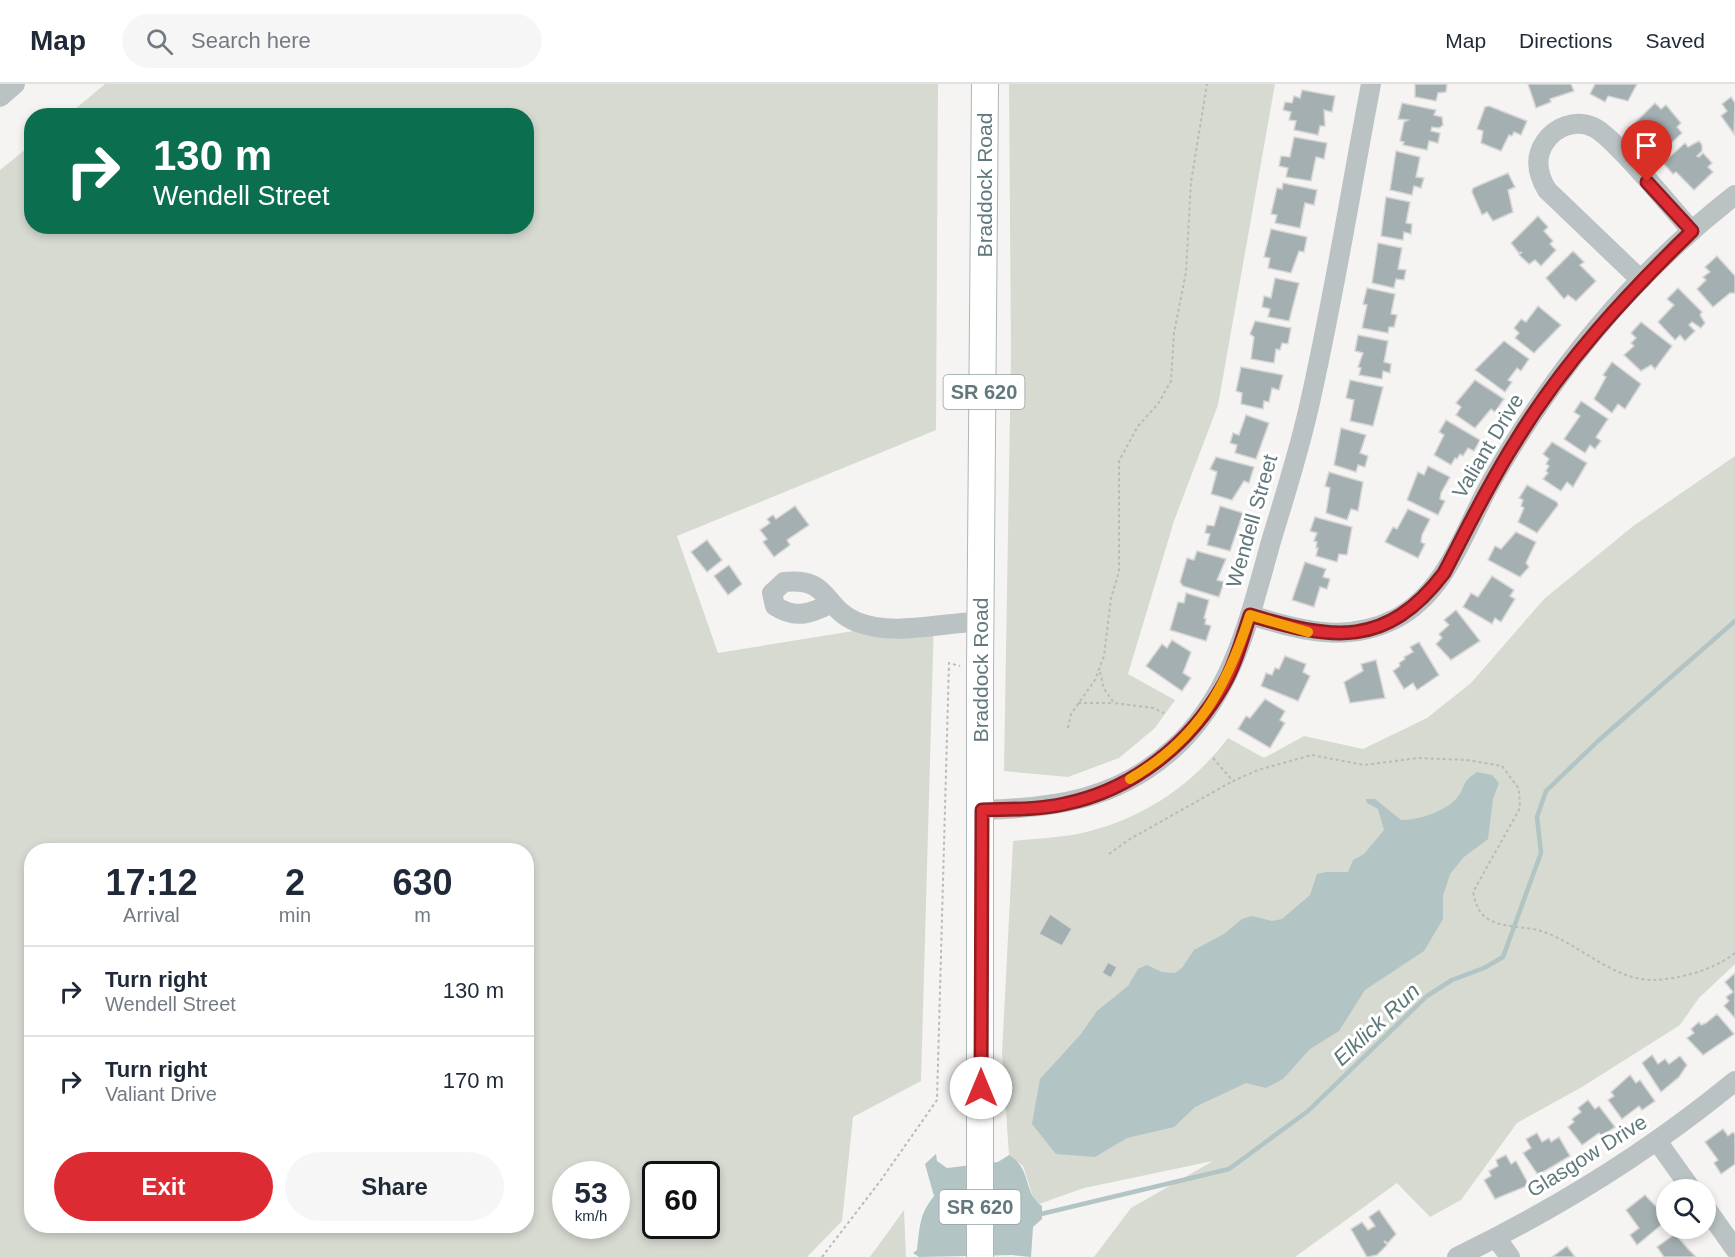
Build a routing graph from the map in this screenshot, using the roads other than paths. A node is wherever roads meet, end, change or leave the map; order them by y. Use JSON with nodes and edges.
{"nodes":[{"id":1,"x":15,"y":84,"type":"edge"},
{"id":2,"x":985,"y":84,"type":"edge"},
{"id":3,"x":1371,"y":84,"type":"edge"},
{"id":4,"x":0,"y":96,"type":"edge"},
{"id":5,"x":1735,"y":195,"type":"edge"},
{"id":6,"x":1692,"y":231,"type":"junction"},
{"id":7,"x":1641,"y":280,"type":"junction"},
{"id":8,"x":832,"y":603,"type":"dead end"},
{"id":9,"x":1250,"y":615,"type":"junction"},
{"id":10,"x":981,"y":622,"type":"junction"},
{"id":11,"x":982,"y":810,"type":"junction"},
{"id":12,"x":1735,"y":1081,"type":"edge"},
{"id":13,"x":1657,"y":1141,"type":"junction"},
{"id":14,"x":1684,"y":1179,"type":"edge"},
{"id":15,"x":1716,"y":1222,"type":"edge"},
{"id":16,"x":1496,"y":1238,"type":"junction"},
{"id":17,"x":1735,"y":1248,"type":"edge"},
{"id":18,"x":980,"y":1257,"type":"edge"},
{"id":19,"x":1457,"y":1257,"type":"edge"},
{"id":20,"x":1510,"y":1257,"type":"edge"}],
"edges":[{"from":1,"to":4,"type":"street"},
{"from":2,"to":10,"type":"main road","name":"Braddock Road","number":"SR 620"},
{"from":3,"to":9,"type":"street","name":"Wendell Street"},
{"from":5,"to":6,"type":"street","name":"Valiant Drive"},
{"from":6,"to":7,"type":"street","name":"Valiant Drive"},
{"from":6,"to":7,"type":"street"},
{"from":7,"to":9,"type":"street","name":"Valiant Drive"},
{"from":8,"to":10,"type":"street"},
{"from":9,"to":11,"type":"street","name":"Wendell Street"},
{"from":10,"to":11,"type":"main road","name":"Braddock Road","number":"SR 620"},
{"from":11,"to":18,"type":"main road","name":"Braddock Road","number":"SR 620"},
{"from":12,"to":13,"type":"street","name":"Glasgow Drive"},
{"from":13,"to":14,"type":"street"},
{"from":13,"to":16,"type":"street","name":"Glasgow Drive"},
{"from":15,"to":17,"type":"street"},
{"from":16,"to":19,"type":"street","name":"Glasgow Drive"},
{"from":16,"to":20,"type":"street"}]}
